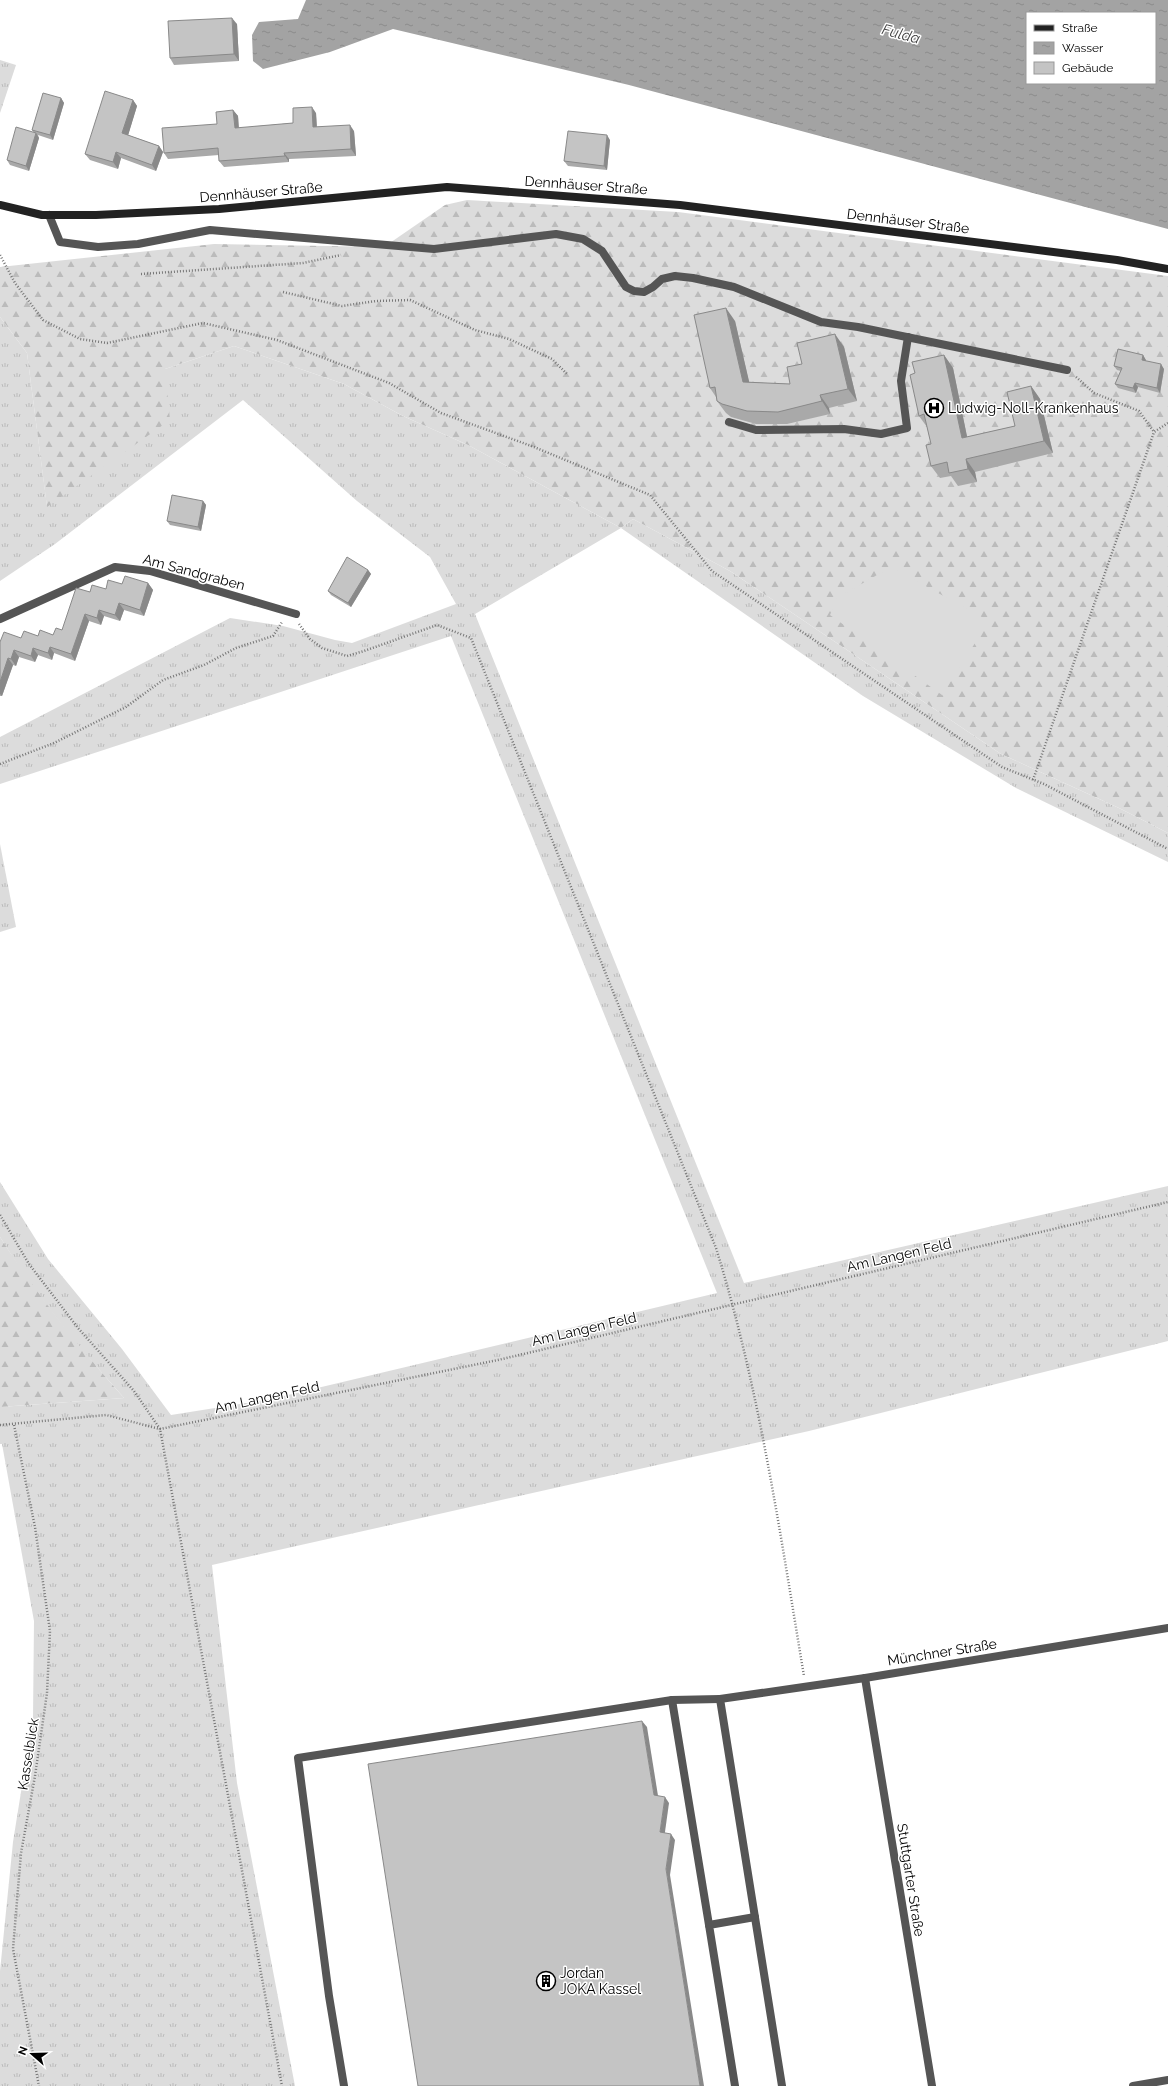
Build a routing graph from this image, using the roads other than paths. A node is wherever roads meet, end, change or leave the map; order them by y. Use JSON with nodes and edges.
{"nodes":[{"id":1,"x":0,"y":205,"type":"edge"},
{"id":2,"x":49,"y":215,"type":"junction"},
{"id":3,"x":1168,"y":268,"type":"edge"},
{"id":4,"x":908,"y":337,"type":"junction"},
{"id":5,"x":1067,"y":370,"type":"road end"},
{"id":6,"x":729,"y":422,"type":"edge"},
{"id":7,"x":292,"y":613,"type":"road end"},
{"id":8,"x":0,"y":619,"type":"edge"},
{"id":9,"x":1168,"y":1628,"type":"edge"},
{"id":10,"x":865,"y":1678,"type":"junction"},
{"id":11,"x":720,"y":1699,"type":"junction"},
{"id":12,"x":672,"y":1700,"type":"junction"},
{"id":13,"x":755,"y":1917,"type":"junction"},
{"id":14,"x":709,"y":1925,"type":"junction"},
{"id":15,"x":1168,"y":2080,"type":"edge"},
{"id":16,"x":344,"y":2086,"type":"edge"},
{"id":17,"x":735,"y":2086,"type":"edge"},
{"id":18,"x":782,"y":2086,"type":"edge"},
{"id":19,"x":932,"y":2086,"type":"edge"},
{"id":20,"x":1133,"y":2086,"type":"edge"}],
"edges":[{"from":1,"to":2,"type":"street","name":"Dennhäuser Straße"},
{"from":2,"to":3,"type":"street","name":"Dennhäuser Straße"},
{"from":2,"to":4,"type":"street"},
{"from":4,"to":5,"type":"street"},
{"from":4,"to":6,"type":"street"},
{"from":7,"to":8,"type":"street","name":"Am Sandgraben"},
{"from":9,"to":10,"type":"street","name":"Münchner Straße"},
{"from":10,"to":11,"type":"street","name":"Münchner Straße"},
{"from":10,"to":19,"type":"street","name":"Stuttgarter Straße"},
{"from":11,"to":12,"type":"street","name":"Münchner Straße"},
{"from":11,"to":13,"type":"street"},
{"from":12,"to":14,"type":"street"},
{"from":12,"to":16,"type":"street","name":"Münchner Straße"},
{"from":13,"to":14,"type":"street"},
{"from":13,"to":18,"type":"street"},
{"from":14,"to":17,"type":"street"},
{"from":15,"to":20,"type":"street"}]}
